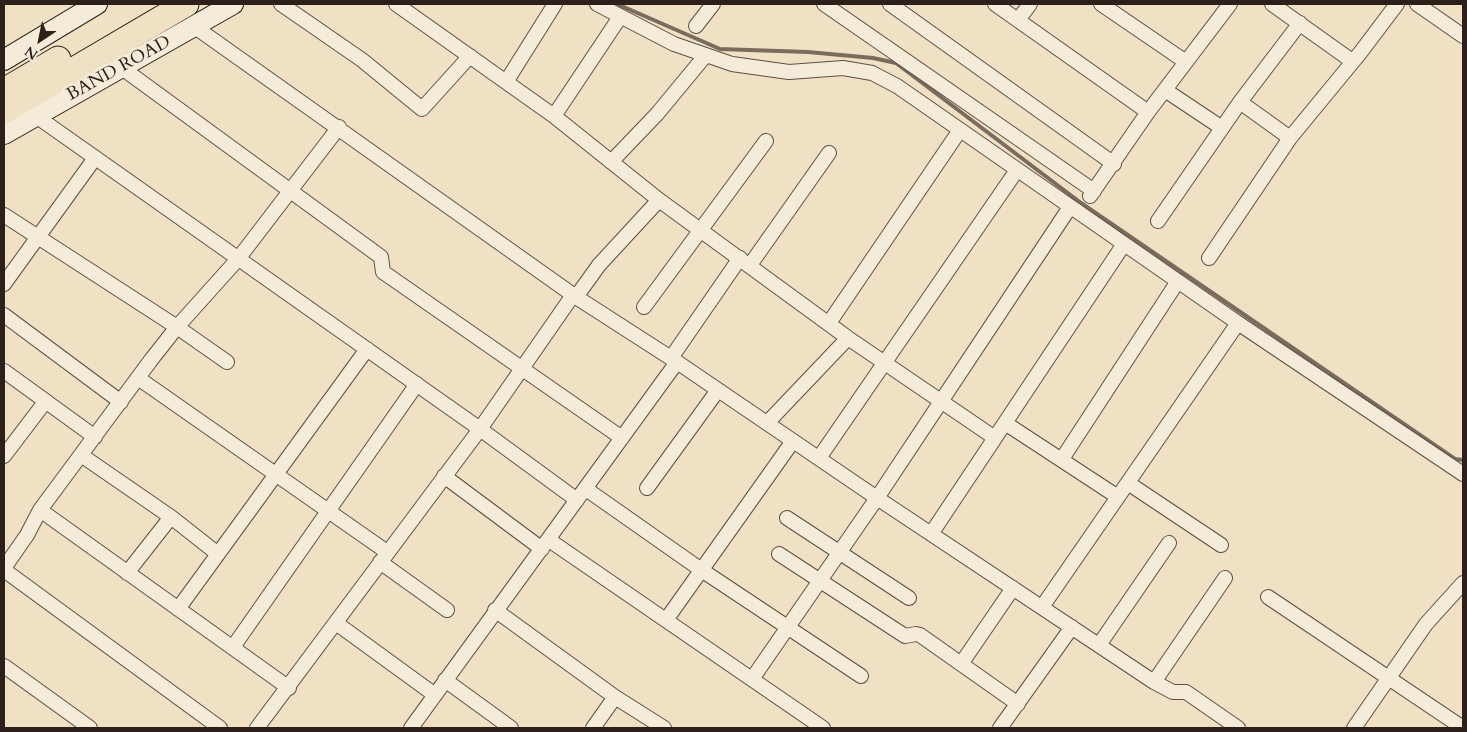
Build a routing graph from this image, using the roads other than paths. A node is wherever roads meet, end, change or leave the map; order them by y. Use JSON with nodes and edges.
{"nodes":[{"id":1,"x":97,"y":4,"type":"edge"},
{"id":2,"x":153,"y":4,"type":"edge"},
{"id":3,"x":186,"y":4,"type":"edge"},
{"id":4,"x":233,"y":4,"type":"edge"},
{"id":5,"x":281,"y":4,"type":"edge"},
{"id":6,"x":396,"y":4,"type":"edge"},
{"id":7,"x":555,"y":4,"type":"edge"},
{"id":8,"x":597,"y":4,"type":"edge"},
{"id":9,"x":712,"y":4,"type":"edge"},
{"id":10,"x":824,"y":4,"type":"edge"},
{"id":11,"x":890,"y":4,"type":"edge"},
{"id":12,"x":995,"y":4,"type":"edge"},
{"id":13,"x":1030,"y":4,"type":"edge"},
{"id":14,"x":1101,"y":4,"type":"edge"},
{"id":15,"x":1230,"y":4,"type":"edge"},
{"id":16,"x":1272,"y":4,"type":"edge"},
{"id":17,"x":1397,"y":4,"type":"edge"},
{"id":18,"x":1417,"y":4,"type":"edge"},
{"id":19,"x":620,"y":17,"type":"junction"},
{"id":20,"x":1018,"y":20,"type":"junction"},
{"id":21,"x":1300,"y":23,"type":"junction"},
{"id":22,"x":696,"y":26,"type":"dead end"},
{"id":23,"x":195,"y":27,"type":"junction"},
{"id":24,"x":1463,"y":36,"type":"edge"},
{"id":25,"x":470,"y":56,"type":"junction"},
{"id":26,"x":705,"y":56,"type":"junction"},
{"id":27,"x":4,"y":60,"type":"edge"},
{"id":28,"x":1352,"y":61,"type":"junction"},
{"id":29,"x":1186,"y":62,"type":"junction"},
{"id":30,"x":122,"y":68,"type":"junction"},
{"id":31,"x":506,"y":82,"type":"junction"},
{"id":32,"x":1165,"y":90,"type":"junction"},
{"id":33,"x":4,"y":91,"type":"edge"},
{"id":34,"x":1240,"y":102,"type":"junction"},
{"id":35,"x":4,"y":111,"type":"edge"},
{"id":36,"x":1148,"y":112,"type":"junction"},
{"id":37,"x":36,"y":116,"type":"junction"},
{"id":38,"x":554,"y":116,"type":"junction"},
{"id":39,"x":339,"y":128,"type":"junction"},
{"id":40,"x":1222,"y":128,"type":"junction"},
{"id":41,"x":960,"y":130,"type":"junction"},
{"id":42,"x":4,"y":134,"type":"edge"},
{"id":43,"x":1290,"y":138,"type":"junction"},
{"id":44,"x":766,"y":141,"type":"dead end"},
{"id":45,"x":829,"y":153,"type":"dead end"},
{"id":46,"x":95,"y":158,"type":"junction"},
{"id":47,"x":612,"y":162,"type":"junction"},
{"id":48,"x":1114,"y":164,"type":"junction"},
{"id":49,"x":1018,"y":170,"type":"junction"},
{"id":50,"x":291,"y":192,"type":"junction"},
{"id":51,"x":659,"y":200,"type":"junction"},
{"id":52,"x":1070,"y":207,"type":"junction"},
{"id":53,"x":4,"y":215,"type":"edge"},
{"id":54,"x":1158,"y":221,"type":"dead end"},
{"id":55,"x":699,"y":230,"type":"junction"},
{"id":56,"x":37,"y":238,"type":"junction"},
{"id":57,"x":1124,"y":244,"type":"junction"},
{"id":58,"x":1209,"y":258,"type":"dead end"},
{"id":59,"x":238,"y":259,"type":"junction"},
{"id":60,"x":745,"y":261,"type":"junction"},
{"id":61,"x":1178,"y":281,"type":"junction"},
{"id":62,"x":4,"y":284,"type":"edge"},
{"id":63,"x":575,"y":296,"type":"junction"},
{"id":64,"x":644,"y":307,"type":"dead end"},
{"id":65,"x":4,"y":315,"type":"edge"},
{"id":66,"x":829,"y":323,"type":"junction"},
{"id":67,"x":1238,"y":323,"type":"junction"},
{"id":68,"x":178,"y":327,"type":"junction"},
{"id":69,"x":848,"y":338,"type":"junction"},
{"id":70,"x":367,"y":349,"type":"junction"},
{"id":71,"x":674,"y":360,"type":"junction"},
{"id":72,"x":227,"y":362,"type":"dead end"},
{"id":73,"x":884,"y":363,"type":"junction"},
{"id":74,"x":521,"y":369,"type":"junction"},
{"id":75,"x":4,"y":371,"type":"edge"},
{"id":76,"x":138,"y":378,"type":"junction"},
{"id":77,"x":417,"y":384,"type":"junction"},
{"id":78,"x":718,"y":390,"type":"junction"},
{"id":79,"x":45,"y":402,"type":"junction"},
{"id":80,"x":121,"y":402,"type":"junction"},
{"id":81,"x":940,"y":402,"type":"junction"},
{"id":82,"x":767,"y":423,"type":"junction"},
{"id":83,"x":1005,"y":423,"type":"junction"},
{"id":84,"x":480,"y":428,"type":"junction"},
{"id":85,"x":95,"y":437,"type":"junction"},
{"id":86,"x":622,"y":438,"type":"junction"},
{"id":87,"x":995,"y":438,"type":"junction"},
{"id":88,"x":793,"y":441,"type":"junction"},
{"id":89,"x":4,"y":456,"type":"edge"},
{"id":90,"x":81,"y":456,"type":"junction"},
{"id":91,"x":819,"y":458,"type":"junction"},
{"id":92,"x":1062,"y":459,"type":"junction"},
{"id":93,"x":1463,"y":474,"type":"edge"},
{"id":94,"x":276,"y":475,"type":"junction"},
{"id":95,"x":444,"y":476,"type":"junction"},
{"id":96,"x":1128,"y":483,"type":"junction"},
{"id":97,"x":647,"y":488,"type":"dead end"},
{"id":98,"x":586,"y":489,"type":"junction"},
{"id":99,"x":1118,"y":497,"type":"junction"},
{"id":100,"x":877,"y":498,"type":"junction"},
{"id":101,"x":577,"y":500,"type":"junction"},
{"id":102,"x":40,"y":510,"type":"junction"},
{"id":103,"x":328,"y":511,"type":"junction"},
{"id":104,"x":171,"y":517,"type":"junction"},
{"id":105,"x":786,"y":518,"type":"dead end"},
{"id":106,"x":931,"y":534,"type":"junction"},
{"id":107,"x":1169,"y":543,"type":"dead end"},
{"id":108,"x":545,"y":545,"type":"junction"},
{"id":109,"x":1222,"y":545,"type":"dead end"},
{"id":110,"x":840,"y":553,"type":"junction"},
{"id":111,"x":218,"y":554,"type":"junction"},
{"id":112,"x":779,"y":554,"type":"dead end"},
{"id":113,"x":383,"y":557,"type":"junction"},
{"id":114,"x":4,"y":569,"type":"edge"},
{"id":115,"x":700,"y":569,"type":"junction"},
{"id":116,"x":127,"y":573,"type":"junction"},
{"id":117,"x":1225,"y":578,"type":"dead end"},
{"id":118,"x":820,"y":581,"type":"junction"},
{"id":119,"x":1463,"y":583,"type":"edge"},
{"id":120,"x":1013,"y":588,"type":"junction"},
{"id":121,"x":1268,"y":597,"type":"dead end"},
{"id":122,"x":909,"y":598,"type":"dead end"},
{"id":123,"x":1042,"y":607,"type":"junction"},
{"id":124,"x":178,"y":609,"type":"junction"},
{"id":125,"x":447,"y":610,"type":"dead end"},
{"id":126,"x":495,"y":610,"type":"junction"},
{"id":127,"x":666,"y":620,"type":"junction"},
{"id":128,"x":336,"y":623,"type":"junction"},
{"id":129,"x":1072,"y":627,"type":"junction"},
{"id":130,"x":788,"y":628,"type":"junction"},
{"id":131,"x":1099,"y":645,"type":"junction"},
{"id":132,"x":233,"y":647,"type":"junction"},
{"id":133,"x":961,"y":664,"type":"junction"},
{"id":134,"x":4,"y":666,"type":"edge"},
{"id":135,"x":861,"y":676,"type":"dead end"},
{"id":136,"x":1388,"y":678,"type":"junction"},
{"id":137,"x":752,"y":679,"type":"junction"},
{"id":138,"x":446,"y":680,"type":"junction"},
{"id":139,"x":1154,"y":682,"type":"junction"},
{"id":140,"x":288,"y":688,"type":"junction"},
{"id":141,"x":435,"y":694,"type":"junction"},
{"id":142,"x":616,"y":697,"type":"junction"},
{"id":143,"x":1018,"y":704,"type":"junction"},
{"id":144,"x":90,"y":728,"type":"edge"},
{"id":145,"x":220,"y":728,"type":"edge"},
{"id":146,"x":257,"y":728,"type":"edge"},
{"id":147,"x":411,"y":728,"type":"edge"},
{"id":148,"x":510,"y":728,"type":"edge"},
{"id":149,"x":593,"y":728,"type":"edge"},
{"id":150,"x":664,"y":728,"type":"edge"},
{"id":151,"x":823,"y":728,"type":"edge"},
{"id":152,"x":1000,"y":728,"type":"edge"},
{"id":153,"x":1238,"y":728,"type":"edge"},
{"id":154,"x":1354,"y":728,"type":"edge"},
{"id":155,"x":1463,"y":728,"type":"edge"}],
"edges":[{"from":1,"to":27,"type":"main road"},
{"from":2,"to":33,"type":"highway"},
{"from":3,"to":35,"type":"highway"},
{"from":4,"to":23,"type":"main road","name":"BAND ROAD"},
{"from":5,"to":25,"type":"street"},
{"from":6,"to":25,"type":"street"},
{"from":7,"to":31,"type":"street"},
{"from":8,"to":19,"type":"street"},
{"from":9,"to":22,"type":"street"},
{"from":10,"to":48,"type":"street"},
{"from":11,"to":48,"type":"street"},
{"from":12,"to":20,"type":"street"},
{"from":13,"to":20,"type":"street"},
{"from":14,"to":29,"type":"street"},
{"from":15,"to":29,"type":"street"},
{"from":16,"to":21,"type":"street"},
{"from":17,"to":28,"type":"street"},
{"from":18,"to":24,"type":"street"},
{"from":19,"to":26,"type":"street"},
{"from":19,"to":38,"type":"street"},
{"from":20,"to":36,"type":"street"},
{"from":21,"to":28,"type":"street"},
{"from":21,"to":34,"type":"street"},
{"from":23,"to":30,"type":"main road","name":"BAND ROAD"},
{"from":23,"to":39,"type":"street"},
{"from":25,"to":31,"type":"street"},
{"from":26,"to":41,"type":"street"},
{"from":26,"to":47,"type":"street"},
{"from":28,"to":43,"type":"street"},
{"from":29,"to":32,"type":"street"},
{"from":30,"to":37,"type":"main road","name":"BAND ROAD"},
{"from":30,"to":50,"type":"street"},
{"from":31,"to":38,"type":"street"},
{"from":32,"to":36,"type":"street"},
{"from":32,"to":40,"type":"street"},
{"from":34,"to":40,"type":"street"},
{"from":34,"to":43,"type":"street"},
{"from":36,"to":48,"type":"street"},
{"from":37,"to":42,"type":"main road","name":"BAND ROAD"},
{"from":37,"to":46,"type":"street"},
{"from":38,"to":47,"type":"street"},
{"from":39,"to":50,"type":"street"},
{"from":39,"to":63,"type":"street"},
{"from":40,"to":54,"type":"street"},
{"from":41,"to":49,"type":"street"},
{"from":41,"to":66,"type":"street"},
{"from":43,"to":58,"type":"street"},
{"from":44,"to":55,"type":"street"},
{"from":45,"to":60,"type":"street"},
{"from":46,"to":56,"type":"street"},
{"from":46,"to":59,"type":"street"},
{"from":47,"to":51,"type":"street"},
{"from":49,"to":52,"type":"street"},
{"from":49,"to":73,"type":"street"},
{"from":50,"to":59,"type":"street"},
{"from":50,"to":74,"type":"street"},
{"from":51,"to":55,"type":"street"},
{"from":51,"to":63,"type":"street"},
{"from":52,"to":57,"type":"street"},
{"from":52,"to":81,"type":"street"},
{"from":53,"to":56,"type":"street"},
{"from":55,"to":60,"type":"street"},
{"from":55,"to":64,"type":"street"},
{"from":56,"to":62,"type":"street"},
{"from":56,"to":68,"type":"street"},
{"from":57,"to":61,"type":"street"},
{"from":57,"to":83,"type":"street"},
{"from":59,"to":68,"type":"street"},
{"from":59,"to":70,"type":"street"},
{"from":60,"to":66,"type":"street"},
{"from":60,"to":71,"type":"street"},
{"from":61,"to":67,"type":"street"},
{"from":61,"to":92,"type":"street"},
{"from":63,"to":71,"type":"street"},
{"from":63,"to":74,"type":"street"},
{"from":65,"to":80,"type":"street"},
{"from":66,"to":69,"type":"street"},
{"from":67,"to":93,"type":"street"},
{"from":67,"to":96,"type":"street"},
{"from":68,"to":72,"type":"street"},
{"from":68,"to":76,"type":"street"},
{"from":69,"to":73,"type":"street"},
{"from":69,"to":82,"type":"street"},
{"from":70,"to":77,"type":"street"},
{"from":70,"to":94,"type":"street"},
{"from":71,"to":78,"type":"street"},
{"from":71,"to":86,"type":"street"},
{"from":73,"to":81,"type":"street"},
{"from":73,"to":91,"type":"street"},
{"from":74,"to":84,"type":"street"},
{"from":74,"to":86,"type":"street"},
{"from":75,"to":79,"type":"street"},
{"from":76,"to":80,"type":"street"},
{"from":76,"to":94,"type":"street"},
{"from":77,"to":84,"type":"street"},
{"from":77,"to":103,"type":"street"},
{"from":78,"to":82,"type":"street"},
{"from":78,"to":97,"type":"street"},
{"from":79,"to":85,"type":"street"},
{"from":79,"to":89,"type":"street"},
{"from":80,"to":85,"type":"street"},
{"from":81,"to":87,"type":"street"},
{"from":81,"to":100,"type":"street"},
{"from":82,"to":88,"type":"street"},
{"from":83,"to":87,"type":"street"},
{"from":83,"to":92,"type":"street"},
{"from":84,"to":95,"type":"street"},
{"from":84,"to":101,"type":"street"},
{"from":85,"to":90,"type":"street"},
{"from":86,"to":98,"type":"street"},
{"from":87,"to":106,"type":"street"},
{"from":88,"to":91,"type":"street"},
{"from":88,"to":115,"type":"street"},
{"from":90,"to":102,"type":"street"},
{"from":90,"to":104,"type":"street"},
{"from":91,"to":100,"type":"street"},
{"from":92,"to":99,"type":"street"},
{"from":94,"to":103,"type":"street"},
{"from":94,"to":111,"type":"street"},
{"from":95,"to":108,"type":"street"},
{"from":95,"to":113,"type":"street"},
{"from":96,"to":99,"type":"street"},
{"from":96,"to":109,"type":"street"},
{"from":98,"to":101,"type":"street"},
{"from":98,"to":115,"type":"street"},
{"from":99,"to":123,"type":"street"},
{"from":100,"to":106,"type":"street"},
{"from":100,"to":110,"type":"street"},
{"from":101,"to":108,"type":"street"},
{"from":102,"to":114,"type":"street"},
{"from":102,"to":116,"type":"street"},
{"from":103,"to":113,"type":"street"},
{"from":103,"to":132,"type":"street"},
{"from":104,"to":111,"type":"street"},
{"from":104,"to":116,"type":"street"},
{"from":105,"to":110,"type":"street"},
{"from":106,"to":120,"type":"street"},
{"from":107,"to":131,"type":"street"},
{"from":108,"to":126,"type":"street"},
{"from":108,"to":127,"type":"street"},
{"from":110,"to":118,"type":"street"},
{"from":110,"to":122,"type":"street"},
{"from":111,"to":124,"type":"street"},
{"from":112,"to":118,"type":"street"},
{"from":113,"to":125,"type":"street"},
{"from":113,"to":128,"type":"street"},
{"from":114,"to":145,"type":"street"},
{"from":115,"to":127,"type":"street"},
{"from":115,"to":130,"type":"street"},
{"from":116,"to":124,"type":"street"},
{"from":117,"to":139,"type":"street"},
{"from":118,"to":130,"type":"street"},
{"from":118,"to":133,"type":"street"},
{"from":119,"to":136,"type":"street"},
{"from":120,"to":123,"type":"street"},
{"from":120,"to":133,"type":"street"},
{"from":121,"to":136,"type":"street"},
{"from":123,"to":129,"type":"street"},
{"from":124,"to":132,"type":"street"},
{"from":126,"to":138,"type":"street"},
{"from":126,"to":142,"type":"street"},
{"from":127,"to":137,"type":"street"},
{"from":128,"to":140,"type":"street"},
{"from":128,"to":141,"type":"street"},
{"from":129,"to":131,"type":"street"},
{"from":129,"to":143,"type":"street"},
{"from":130,"to":135,"type":"street"},
{"from":130,"to":137,"type":"street"},
{"from":131,"to":139,"type":"street"},
{"from":132,"to":140,"type":"street"},
{"from":133,"to":143,"type":"street"},
{"from":134,"to":144,"type":"street"},
{"from":136,"to":154,"type":"street"},
{"from":136,"to":155,"type":"street"},
{"from":137,"to":151,"type":"street"},
{"from":138,"to":141,"type":"street"},
{"from":138,"to":148,"type":"street"},
{"from":139,"to":153,"type":"street"},
{"from":140,"to":146,"type":"street"},
{"from":141,"to":147,"type":"street"},
{"from":142,"to":149,"type":"street"},
{"from":142,"to":150,"type":"street"},
{"from":143,"to":152,"type":"street"}]}
